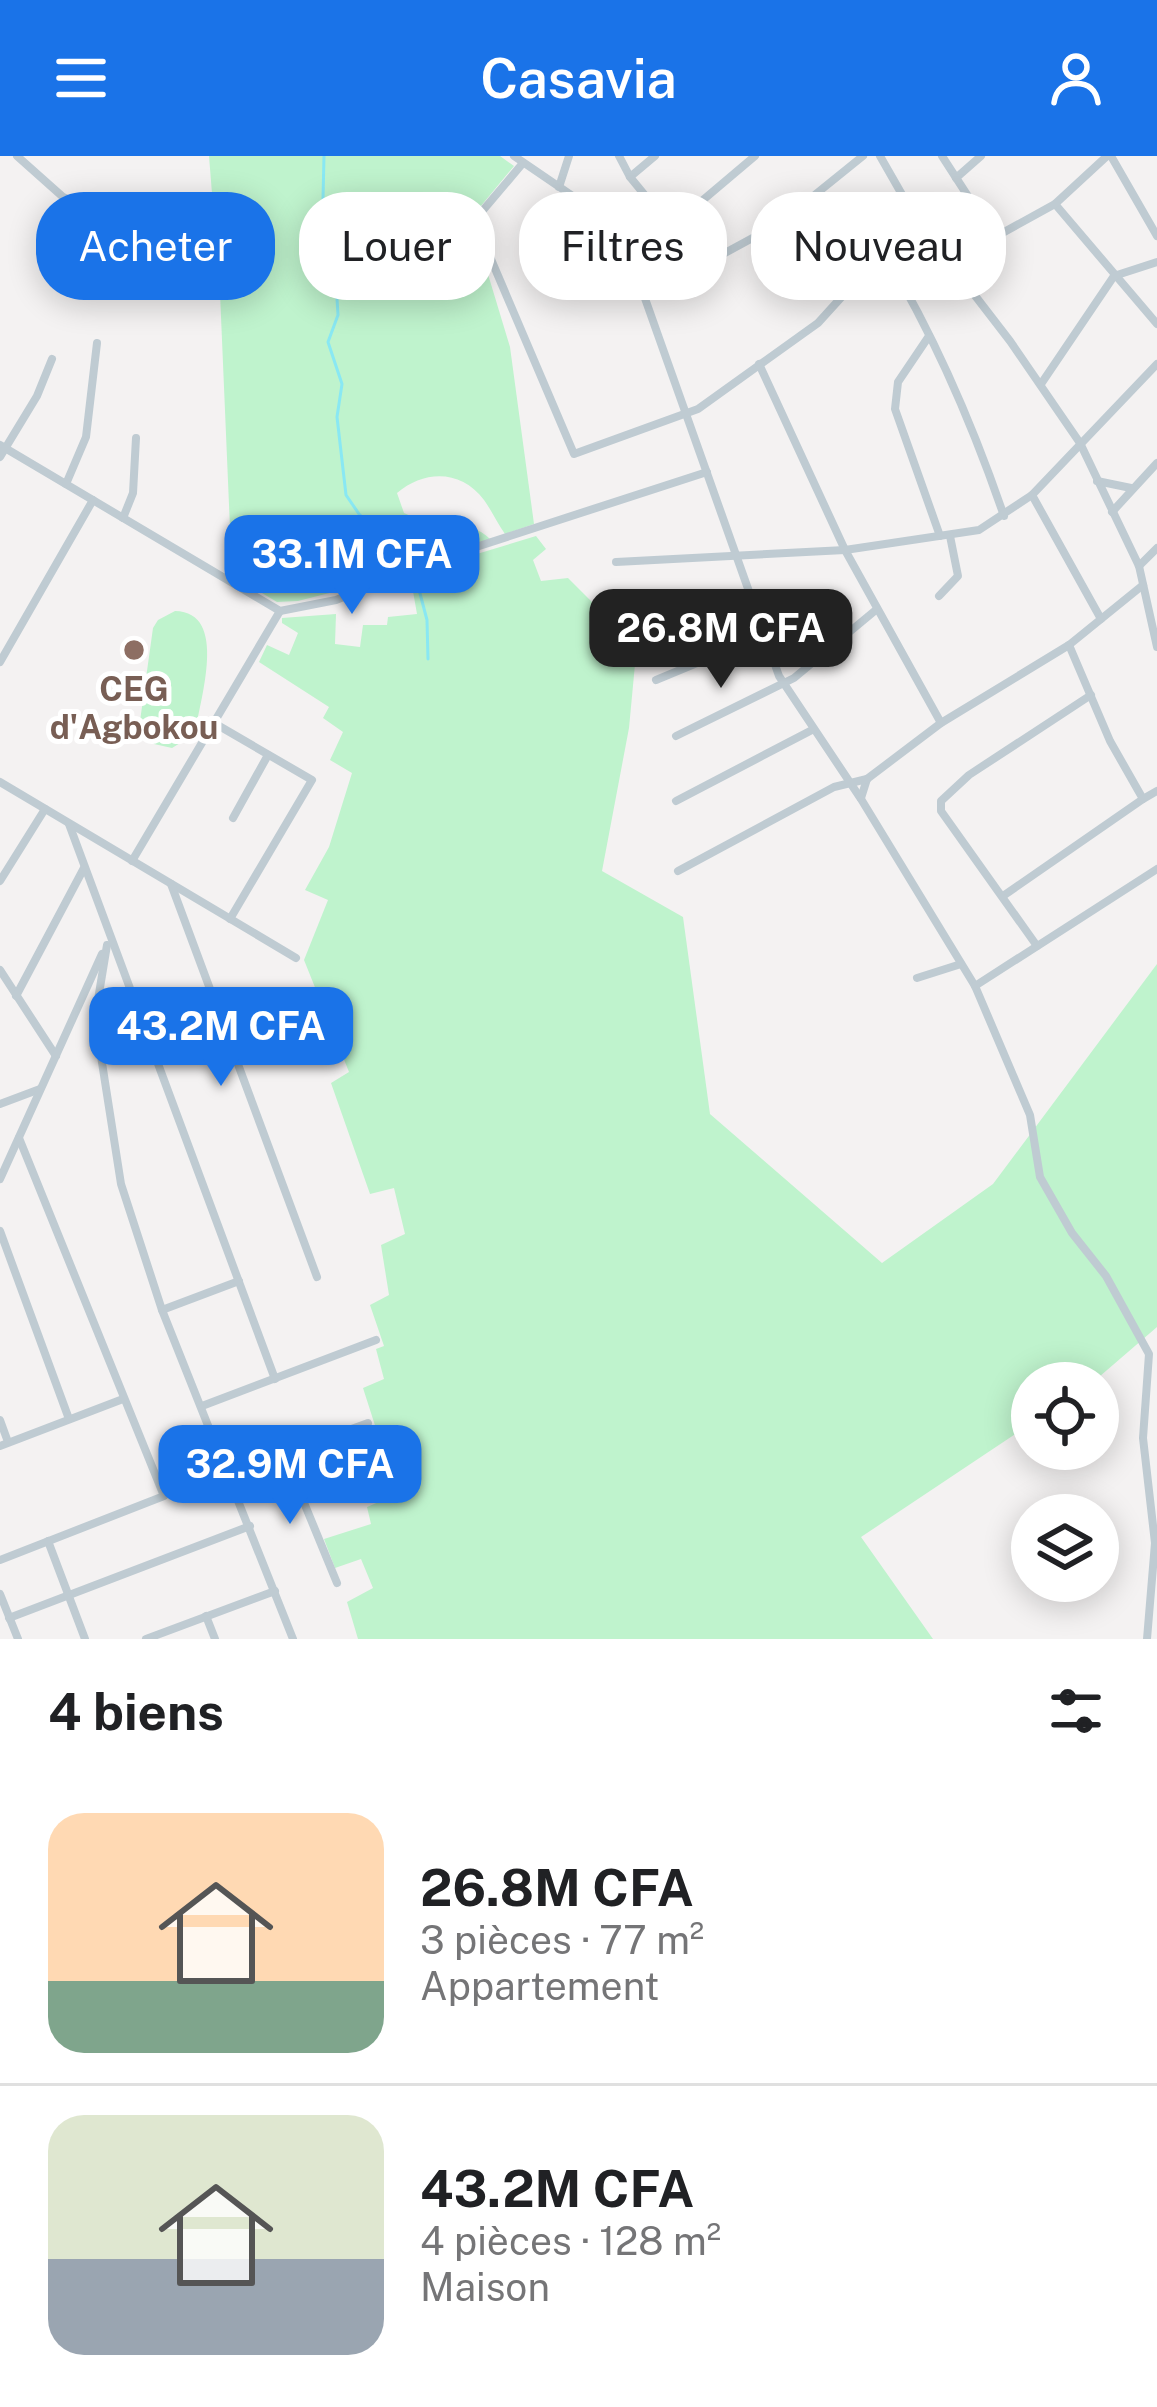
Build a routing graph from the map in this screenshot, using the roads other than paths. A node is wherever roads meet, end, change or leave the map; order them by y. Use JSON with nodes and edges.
{"nodes":[{"id":1,"x":514,"y":156,"type":"edge"},
{"id":2,"x":569,"y":156,"type":"edge"},
{"id":3,"x":619,"y":156,"type":"edge"},
{"id":4,"x":655,"y":156,"type":"edge"},
{"id":5,"x":755,"y":156,"type":"edge"},
{"id":6,"x":863,"y":156,"type":"edge"},
{"id":7,"x":880,"y":156,"type":"edge"},
{"id":8,"x":942,"y":156,"type":"edge"},
{"id":9,"x":981,"y":156,"type":"edge"},
{"id":10,"x":1109,"y":156,"type":"edge"},
{"id":11,"x":22,"y":159,"type":"edge"},
{"id":12,"x":523,"y":163,"type":"junction"},
{"id":13,"x":630,"y":177,"type":"junction"},
{"id":14,"x":956,"y":178,"type":"junction"},
{"id":15,"x":559,"y":187,"type":"junction"},
{"id":16,"x":58,"y":192,"type":"edge"},
{"id":17,"x":566,"y":192,"type":"edge"},
{"id":18,"x":901,"y":192,"type":"edge"},
{"id":19,"x":965,"y":192,"type":"edge"},
{"id":20,"x":1054,"y":204,"type":"junction"},
{"id":21,"x":1153,"y":217,"type":"edge"},
{"id":22,"x":1006,"y":232,"type":"edge"},
{"id":23,"x":1157,"y":236,"type":"edge"},
{"id":24,"x":727,"y":252,"type":"edge"},
{"id":25,"x":1157,"y":262,"type":"edge"},
{"id":26,"x":1114,"y":276,"type":"junction"},
{"id":27,"x":646,"y":300,"type":"edge"},
{"id":28,"x":837,"y":300,"type":"edge"},
{"id":29,"x":909,"y":300,"type":"edge"},
{"id":30,"x":978,"y":300,"type":"edge"},
{"id":31,"x":1157,"y":324,"type":"edge"},
{"id":32,"x":928,"y":336,"type":"junction"},
{"id":33,"x":97,"y":343,"type":"dead end"},
{"id":34,"x":52,"y":359,"type":"dead end"},
{"id":35,"x":759,"y":364,"type":"junction"},
{"id":36,"x":1157,"y":364,"type":"edge"},
{"id":37,"x":1041,"y":384,"type":"junction"},
{"id":38,"x":687,"y":414,"type":"junction"},
{"id":39,"x":136,"y":438,"type":"dead end"},
{"id":40,"x":1080,"y":442,"type":"junction"},
{"id":41,"x":2,"y":450,"type":"edge"},
{"id":42,"x":1157,"y":463,"type":"edge"},
{"id":43,"x":707,"y":472,"type":"junction"},
{"id":44,"x":1097,"y":481,"type":"junction"},
{"id":45,"x":66,"y":484,"type":"junction"},
{"id":46,"x":1131,"y":488,"type":"junction"},
{"id":47,"x":1032,"y":495,"type":"junction"},
{"id":48,"x":93,"y":500,"type":"junction"},
{"id":49,"x":1112,"y":512,"type":"junction"},
{"id":50,"x":1004,"y":516,"type":"junction"},
{"id":51,"x":123,"y":518,"type":"junction"},
{"id":52,"x":945,"y":536,"type":"junction"},
{"id":53,"x":1157,"y":548,"type":"edge"},
{"id":54,"x":845,"y":550,"type":"junction"},
{"id":55,"x":739,"y":557,"type":"junction"},
{"id":56,"x":616,"y":562,"type":"dead end"},
{"id":57,"x":1139,"y":566,"type":"junction"},
{"id":58,"x":1143,"y":585,"type":"junction"},
{"id":59,"x":939,"y":596,"type":"dead end"},
{"id":60,"x":877,"y":609,"type":"junction"},
{"id":61,"x":280,"y":610,"type":"junction"},
{"id":62,"x":1101,"y":619,"type":"junction"},
{"id":63,"x":763,"y":636,"type":"junction"},
{"id":64,"x":1069,"y":645,"type":"junction"},
{"id":65,"x":1157,"y":647,"type":"edge"},
{"id":66,"x":0,"y":662,"type":"edge"},
{"id":67,"x":656,"y":680,"type":"dead end"},
{"id":68,"x":783,"y":684,"type":"junction"},
{"id":69,"x":1091,"y":695,"type":"junction"},
{"id":70,"x":214,"y":723,"type":"junction"},
{"id":71,"x":941,"y":723,"type":"junction"},
{"id":72,"x":812,"y":730,"type":"junction"},
{"id":73,"x":676,"y":736,"type":"dead end"},
{"id":74,"x":268,"y":755,"type":"junction"},
{"id":75,"x":838,"y":771,"type":"junction"},
{"id":76,"x":866,"y":778,"type":"junction"},
{"id":77,"x":0,"y":782,"type":"edge"},
{"id":78,"x":849,"y":783,"type":"junction"},
{"id":79,"x":834,"y":787,"type":"junction"},
{"id":80,"x":1157,"y":790,"type":"edge"},
{"id":81,"x":860,"y":799,"type":"junction"},
{"id":82,"x":1143,"y":799,"type":"junction"},
{"id":83,"x":676,"y":801,"type":"dead end"},
{"id":84,"x":44,"y":809,"type":"junction"},
{"id":85,"x":233,"y":818,"type":"dead end"},
{"id":86,"x":69,"y":824,"type":"junction"},
{"id":87,"x":132,"y":860,"type":"junction"},
{"id":88,"x":85,"y":867,"type":"junction"},
{"id":89,"x":1157,"y":869,"type":"edge"},
{"id":90,"x":678,"y":871,"type":"dead end"},
{"id":91,"x":0,"y":881,"type":"edge"},
{"id":92,"x":171,"y":884,"type":"junction"},
{"id":93,"x":1003,"y":896,"type":"junction"},
{"id":94,"x":230,"y":919,"type":"junction"},
{"id":95,"x":109,"y":941,"type":"junction"},
{"id":96,"x":1037,"y":946,"type":"junction"},
{"id":97,"x":296,"y":958,"type":"dead end"},
{"id":98,"x":961,"y":964,"type":"junction"},
{"id":99,"x":0,"y":970,"type":"edge"},
{"id":100,"x":917,"y":978,"type":"dead end"},
{"id":101,"x":975,"y":986,"type":"junction"},
{"id":102,"x":16,"y":997,"type":"junction"},
{"id":103,"x":56,"y":1056,"type":"junction"},
{"id":104,"x":41,"y":1088,"type":"junction"},
{"id":105,"x":0,"y":1104,"type":"edge"},
{"id":106,"x":19,"y":1138,"type":"junction"},
{"id":107,"x":0,"y":1179,"type":"edge"},
{"id":108,"x":0,"y":1231,"type":"edge"},
{"id":109,"x":317,"y":1277,"type":"dead end"},
{"id":110,"x":238,"y":1282,"type":"junction"},
{"id":111,"x":163,"y":1310,"type":"junction"},
{"id":112,"x":376,"y":1340,"type":"dead end"},
{"id":113,"x":1153,"y":1352,"type":"edge"},
{"id":114,"x":274,"y":1378,"type":"junction"},
{"id":115,"x":123,"y":1399,"type":"junction"},
{"id":116,"x":202,"y":1406,"type":"junction"},
{"id":117,"x":69,"y":1419,"type":"junction"},
{"id":118,"x":0,"y":1420,"type":"edge"},
{"id":119,"x":368,"y":1423,"type":"dead end"},
{"id":120,"x":4,"y":1444,"type":"edge"},
{"id":121,"x":284,"y":1454,"type":"junction"},
{"id":122,"x":228,"y":1474,"type":"junction"},
{"id":123,"x":250,"y":1526,"type":"junction"},
{"id":124,"x":48,"y":1541,"type":"junction"},
{"id":125,"x":1156,"y":1542,"type":"edge"},
{"id":126,"x":0,"y":1560,"type":"edge"},
{"id":127,"x":337,"y":1582,"type":"dead end"},
{"id":128,"x":275,"y":1591,"type":"junction"},
{"id":129,"x":0,"y":1594,"type":"edge"},
{"id":130,"x":68,"y":1595,"type":"junction"},
{"id":131,"x":206,"y":1616,"type":"junction"},
{"id":132,"x":9,"y":1618,"type":"junction"},
{"id":133,"x":18,"y":1639,"type":"edge"},
{"id":134,"x":85,"y":1639,"type":"edge"},
{"id":135,"x":146,"y":1639,"type":"edge"},
{"id":136,"x":215,"y":1639,"type":"edge"},
{"id":137,"x":293,"y":1639,"type":"edge"},
{"id":138,"x":1147,"y":1639,"type":"edge"}],
"edges":[{"from":1,"to":12,"type":"street"},
{"from":2,"to":15,"type":"street"},
{"from":3,"to":13,"type":"street"},
{"from":4,"to":13,"type":"street"},
{"from":5,"to":13,"type":"street"},
{"from":6,"to":24,"type":"street"},
{"from":7,"to":18,"type":"street"},
{"from":8,"to":14,"type":"street"},
{"from":9,"to":14,"type":"street"},
{"from":10,"to":20,"type":"street"},
{"from":10,"to":21,"type":"street"},
{"from":11,"to":16,"type":"street"},
{"from":12,"to":15,"type":"street"},
{"from":12,"to":38,"type":"street"},
{"from":14,"to":19,"type":"street"},
{"from":15,"to":17,"type":"street"},
{"from":20,"to":22,"type":"street"},
{"from":20,"to":26,"type":"street"},
{"from":21,"to":23,"type":"street"},
{"from":25,"to":26,"type":"street"},
{"from":26,"to":31,"type":"street"},
{"from":26,"to":37,"type":"street"},
{"from":27,"to":38,"type":"street"},
{"from":28,"to":35,"type":"street"},
{"from":29,"to":32,"type":"street"},
{"from":30,"to":37,"type":"street"},
{"from":32,"to":50,"type":"street"},
{"from":32,"to":52,"type":"street"},
{"from":33,"to":45,"type":"street"},
{"from":34,"to":41,"type":"street"},
{"from":35,"to":38,"type":"street"},
{"from":35,"to":54,"type":"street"},
{"from":36,"to":40,"type":"street"},
{"from":37,"to":40,"type":"street"},
{"from":38,"to":43,"type":"street"},
{"from":39,"to":51,"type":"street"},
{"from":40,"to":44,"type":"street"},
{"from":40,"to":47,"type":"street"},
{"from":41,"to":45,"type":"street"},
{"from":42,"to":46,"type":"street"},
{"from":43,"to":55,"type":"street"},
{"from":43,"to":61,"type":"street"},
{"from":44,"to":46,"type":"street"},
{"from":44,"to":49,"type":"street"},
{"from":45,"to":48,"type":"street"},
{"from":46,"to":49,"type":"street"},
{"from":47,"to":50,"type":"street"},
{"from":47,"to":62,"type":"street"},
{"from":48,"to":51,"type":"street"},
{"from":48,"to":66,"type":"street"},
{"from":49,"to":57,"type":"street"},
{"from":50,"to":52,"type":"street"},
{"from":51,"to":61,"type":"street"},
{"from":52,"to":54,"type":"street"},
{"from":52,"to":59,"type":"street"},
{"from":53,"to":57,"type":"street"},
{"from":54,"to":55,"type":"street"},
{"from":54,"to":60,"type":"street"},
{"from":55,"to":56,"type":"street"},
{"from":55,"to":63,"type":"street"},
{"from":57,"to":58,"type":"street"},
{"from":58,"to":62,"type":"street"},
{"from":58,"to":65,"type":"street"},
{"from":60,"to":68,"type":"street"},
{"from":60,"to":71,"type":"street"},
{"from":61,"to":70,"type":"street"},
{"from":62,"to":64,"type":"street"},
{"from":63,"to":67,"type":"street"},
{"from":63,"to":68,"type":"street"},
{"from":64,"to":69,"type":"street"},
{"from":64,"to":71,"type":"street"},
{"from":68,"to":72,"type":"street"},
{"from":68,"to":73,"type":"street"},
{"from":69,"to":82,"type":"street"},
{"from":69,"to":93,"type":"street"},
{"from":70,"to":74,"type":"street"},
{"from":70,"to":87,"type":"street"},
{"from":71,"to":76,"type":"street"},
{"from":72,"to":75,"type":"street"},
{"from":72,"to":83,"type":"street"},
{"from":74,"to":85,"type":"street"},
{"from":74,"to":94,"type":"street"},
{"from":75,"to":78,"type":"street"},
{"from":75,"to":79,"type":"street"},
{"from":76,"to":78,"type":"street"},
{"from":76,"to":81,"type":"street"},
{"from":77,"to":84,"type":"street"},
{"from":78,"to":79,"type":"street"},
{"from":78,"to":81,"type":"street"},
{"from":79,"to":90,"type":"street"},
{"from":80,"to":82,"type":"street"},
{"from":81,"to":98,"type":"street"},
{"from":82,"to":93,"type":"street"},
{"from":84,"to":86,"type":"street"},
{"from":84,"to":91,"type":"street"},
{"from":86,"to":87,"type":"street"},
{"from":86,"to":88,"type":"street"},
{"from":87,"to":92,"type":"street"},
{"from":88,"to":95,"type":"street"},
{"from":88,"to":102,"type":"street"},
{"from":89,"to":96,"type":"street"},
{"from":92,"to":94,"type":"street"},
{"from":92,"to":109,"type":"street"},
{"from":93,"to":96,"type":"street"},
{"from":94,"to":97,"type":"street"},
{"from":95,"to":103,"type":"street"},
{"from":95,"to":110,"type":"street"},
{"from":95,"to":111,"type":"street"},
{"from":96,"to":101,"type":"street"},
{"from":98,"to":100,"type":"street"},
{"from":98,"to":101,"type":"street"},
{"from":99,"to":102,"type":"street"},
{"from":101,"to":113,"type":"street"},
{"from":102,"to":103,"type":"street"},
{"from":103,"to":104,"type":"street"},
{"from":104,"to":105,"type":"street"},
{"from":104,"to":106,"type":"street"},
{"from":106,"to":107,"type":"street"},
{"from":106,"to":115,"type":"street"},
{"from":108,"to":117,"type":"street"},
{"from":110,"to":111,"type":"street"},
{"from":110,"to":114,"type":"street"},
{"from":111,"to":116,"type":"street"},
{"from":112,"to":114,"type":"street"},
{"from":113,"to":125,"type":"street"},
{"from":114,"to":116,"type":"street"},
{"from":115,"to":117,"type":"street"},
{"from":115,"to":124,"type":"street"},
{"from":116,"to":122,"type":"street"},
{"from":117,"to":120,"type":"street"},
{"from":118,"to":120,"type":"street"},
{"from":119,"to":121,"type":"street"},
{"from":121,"to":122,"type":"street"},
{"from":121,"to":127,"type":"street"},
{"from":122,"to":123,"type":"street"},
{"from":123,"to":128,"type":"street"},
{"from":123,"to":130,"type":"street"},
{"from":124,"to":126,"type":"street"},
{"from":124,"to":130,"type":"street"},
{"from":125,"to":138,"type":"street"},
{"from":128,"to":131,"type":"street"},
{"from":128,"to":137,"type":"street"},
{"from":129,"to":132,"type":"street"},
{"from":130,"to":132,"type":"street"},
{"from":130,"to":134,"type":"street"},
{"from":131,"to":135,"type":"street"},
{"from":131,"to":136,"type":"street"},
{"from":132,"to":133,"type":"street"}]}
